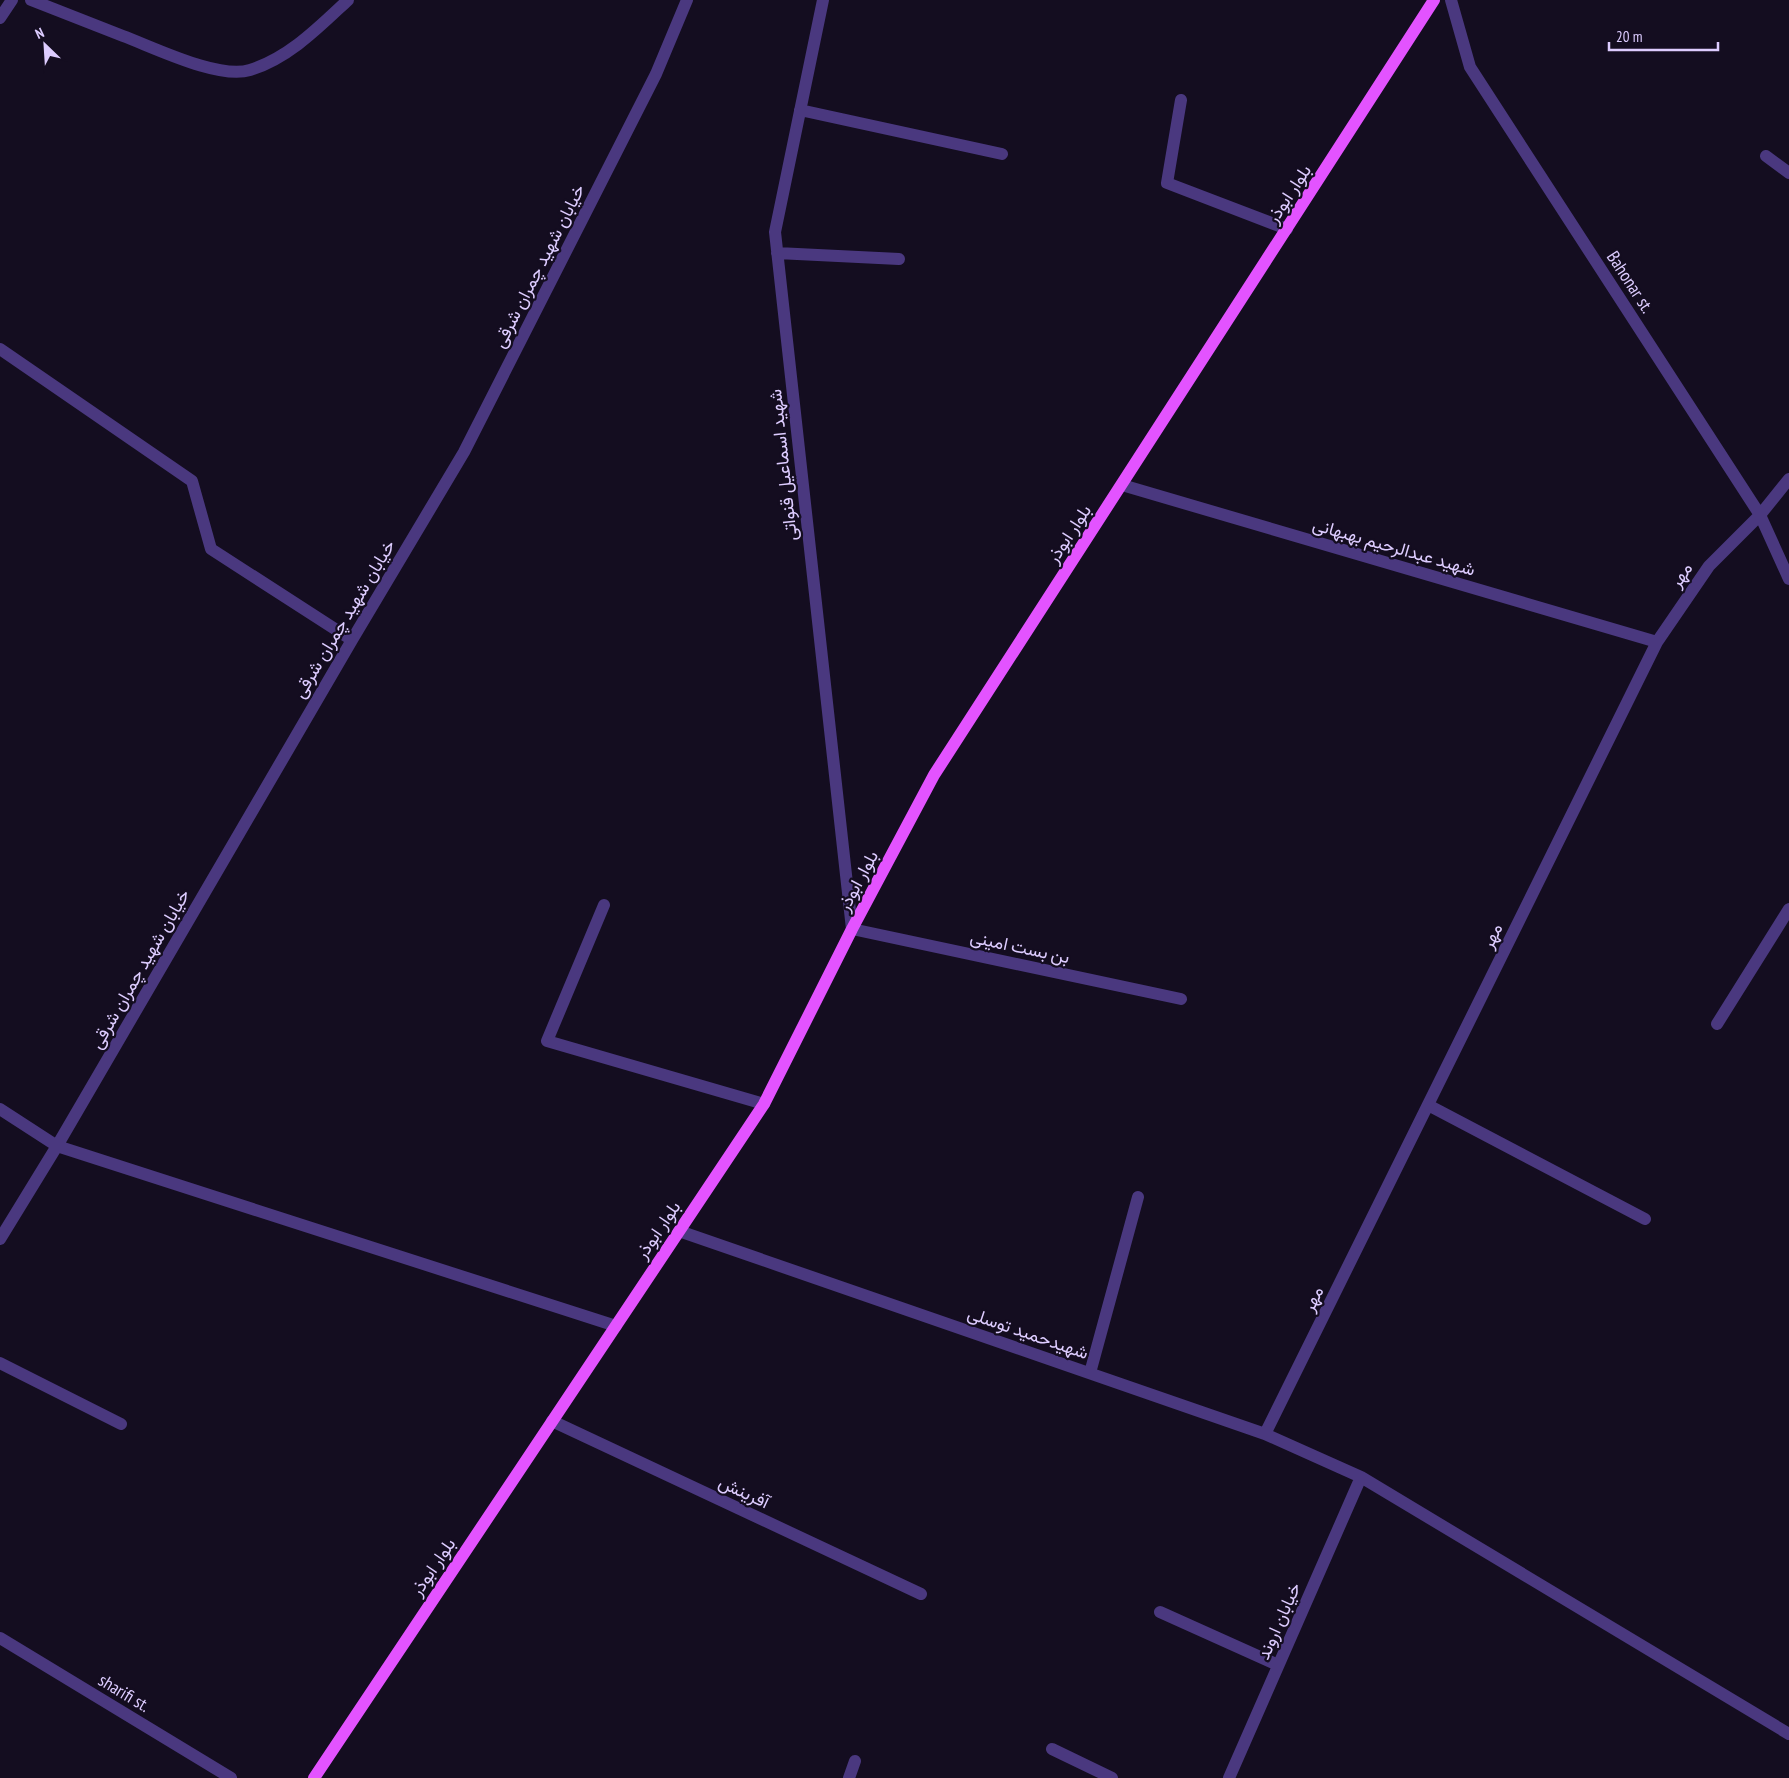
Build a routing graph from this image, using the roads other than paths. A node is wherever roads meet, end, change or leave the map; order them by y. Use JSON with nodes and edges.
{"nodes":[{"id":1,"x":12,"y":0,"type":"edge"},
{"id":2,"x":31,"y":0,"type":"edge"},
{"id":3,"x":348,"y":0,"type":"edge"},
{"id":4,"x":687,"y":0,"type":"edge"},
{"id":5,"x":823,"y":0,"type":"edge"},
{"id":6,"x":1434,"y":0,"type":"edge"},
{"id":7,"x":1451,"y":0,"type":"edge"},
{"id":8,"x":0,"y":18,"type":"edge"},
{"id":9,"x":1181,"y":100,"type":"dead end"},
{"id":10,"x":800,"y":110,"type":"junction"},
{"id":11,"x":1002,"y":154,"type":"dead end"},
{"id":12,"x":1766,"y":156,"type":"dead end"},
{"id":13,"x":1789,"y":173,"type":"edge"},
{"id":14,"x":1287,"y":228,"type":"junction"},
{"id":15,"x":777,"y":253,"type":"junction"},
{"id":16,"x":898,"y":259,"type":"dead end"},
{"id":17,"x":0,"y":349,"type":"edge"},
{"id":18,"x":1789,"y":479,"type":"edge"},
{"id":19,"x":1122,"y":485,"type":"junction"},
{"id":20,"x":1760,"y":515,"type":"junction"},
{"id":21,"x":1789,"y":579,"type":"edge"},
{"id":22,"x":352,"y":640,"type":"junction"},
{"id":23,"x":1657,"y":642,"type":"junction"},
{"id":24,"x":604,"y":905,"type":"dead end"},
{"id":25,"x":1789,"y":909,"type":"edge"},
{"id":26,"x":852,"y":929,"type":"junction"},
{"id":27,"x":1181,"y":999,"type":"dead end"},
{"id":28,"x":1717,"y":1024,"type":"dead end"},
{"id":29,"x":764,"y":1104,"type":"junction"},
{"id":30,"x":1428,"y":1105,"type":"junction"},
{"id":31,"x":0,"y":1109,"type":"edge"},
{"id":32,"x":57,"y":1146,"type":"junction"},
{"id":33,"x":1138,"y":1197,"type":"dead end"},
{"id":34,"x":1645,"y":1219,"type":"dead end"},
{"id":35,"x":679,"y":1231,"type":"junction"},
{"id":36,"x":0,"y":1239,"type":"edge"},
{"id":37,"x":616,"y":1326,"type":"junction"},
{"id":38,"x":0,"y":1363,"type":"edge"},
{"id":39,"x":1090,"y":1374,"type":"junction"},
{"id":40,"x":552,"y":1421,"type":"junction"},
{"id":41,"x":121,"y":1424,"type":"dead end"},
{"id":42,"x":1265,"y":1434,"type":"junction"},
{"id":43,"x":1361,"y":1477,"type":"junction"},
{"id":44,"x":921,"y":1594,"type":"dead end"},
{"id":45,"x":1160,"y":1612,"type":"dead end"},
{"id":46,"x":0,"y":1638,"type":"edge"},
{"id":47,"x":1278,"y":1666,"type":"junction"},
{"id":48,"x":1789,"y":1734,"type":"edge"},
{"id":49,"x":1052,"y":1750,"type":"dead end"},
{"id":50,"x":855,"y":1761,"type":"dead end"},
{"id":51,"x":231,"y":1778,"type":"edge"},
{"id":52,"x":314,"y":1778,"type":"edge"},
{"id":53,"x":849,"y":1778,"type":"edge"},
{"id":54,"x":1112,"y":1778,"type":"edge"},
{"id":55,"x":1230,"y":1778,"type":"edge"}],
"edges":[{"from":1,"to":8,"type":"street"},
{"from":2,"to":3,"type":"street"},
{"from":4,"to":22,"type":"street","name":"خیابان شهید چمران شرقی"},
{"from":5,"to":10,"type":"street","name":"شهید اسماعیل قنواتی"},
{"from":6,"to":14,"type":"main road","name":"بلوار ابوذر"},
{"from":7,"to":20,"type":"street","name":"Bahonar st."},
{"from":9,"to":14,"type":"street"},
{"from":10,"to":11,"type":"street"},
{"from":10,"to":15,"type":"street","name":"شهید اسماعیل قنواتی"},
{"from":12,"to":13,"type":"street"},
{"from":14,"to":19,"type":"main road","name":"بلوار ابوذر"},
{"from":15,"to":16,"type":"street"},
{"from":15,"to":26,"type":"street","name":"شهید اسماعیل قنواتی"},
{"from":17,"to":22,"type":"street"},
{"from":18,"to":20,"type":"street","name":"مهر"},
{"from":19,"to":23,"type":"street","name":"شهید عبدالرحیم بهبهانی"},
{"from":19,"to":26,"type":"main road","name":"بلوار ابوذر"},
{"from":20,"to":21,"type":"street","name":"Bahonar st."},
{"from":20,"to":23,"type":"street","name":"مهر"},
{"from":22,"to":32,"type":"street","name":"خیابان شهید چمران شرقی"},
{"from":23,"to":30,"type":"street","name":"مهر"},
{"from":24,"to":29,"type":"street"},
{"from":25,"to":28,"type":"street"},
{"from":26,"to":27,"type":"street","name":"بن بست امینی"},
{"from":26,"to":29,"type":"main road","name":"بلوار ابوذر"},
{"from":29,"to":35,"type":"main road","name":"بلوار ابوذر"},
{"from":30,"to":34,"type":"street"},
{"from":30,"to":42,"type":"street","name":"مهر"},
{"from":31,"to":32,"type":"street"},
{"from":32,"to":36,"type":"street","name":"خیابان شهید چمران شرقی"},
{"from":32,"to":37,"type":"street"},
{"from":33,"to":39,"type":"street"},
{"from":35,"to":37,"type":"main road","name":"بلوار ابوذر"},
{"from":35,"to":39,"type":"street","name":"شهیدحمید توسلی"},
{"from":37,"to":40,"type":"main road","name":"بلوار ابوذر"},
{"from":38,"to":41,"type":"street"},
{"from":39,"to":42,"type":"street","name":"شهیدحمید توسلی"},
{"from":40,"to":44,"type":"street","name":"آفرینش"},
{"from":40,"to":52,"type":"main road","name":"بلوار ابوذر"},
{"from":42,"to":43,"type":"street","name":"شهیدحمید توسلی"},
{"from":43,"to":47,"type":"street","name":"خیابان اروند"},
{"from":43,"to":48,"type":"street","name":"شهیدحمید توسلی"},
{"from":45,"to":47,"type":"street"},
{"from":46,"to":51,"type":"street","name":"sharifi st."},
{"from":47,"to":55,"type":"street","name":"خیابان اروند"},
{"from":49,"to":54,"type":"street"},
{"from":50,"to":53,"type":"street"}]}
